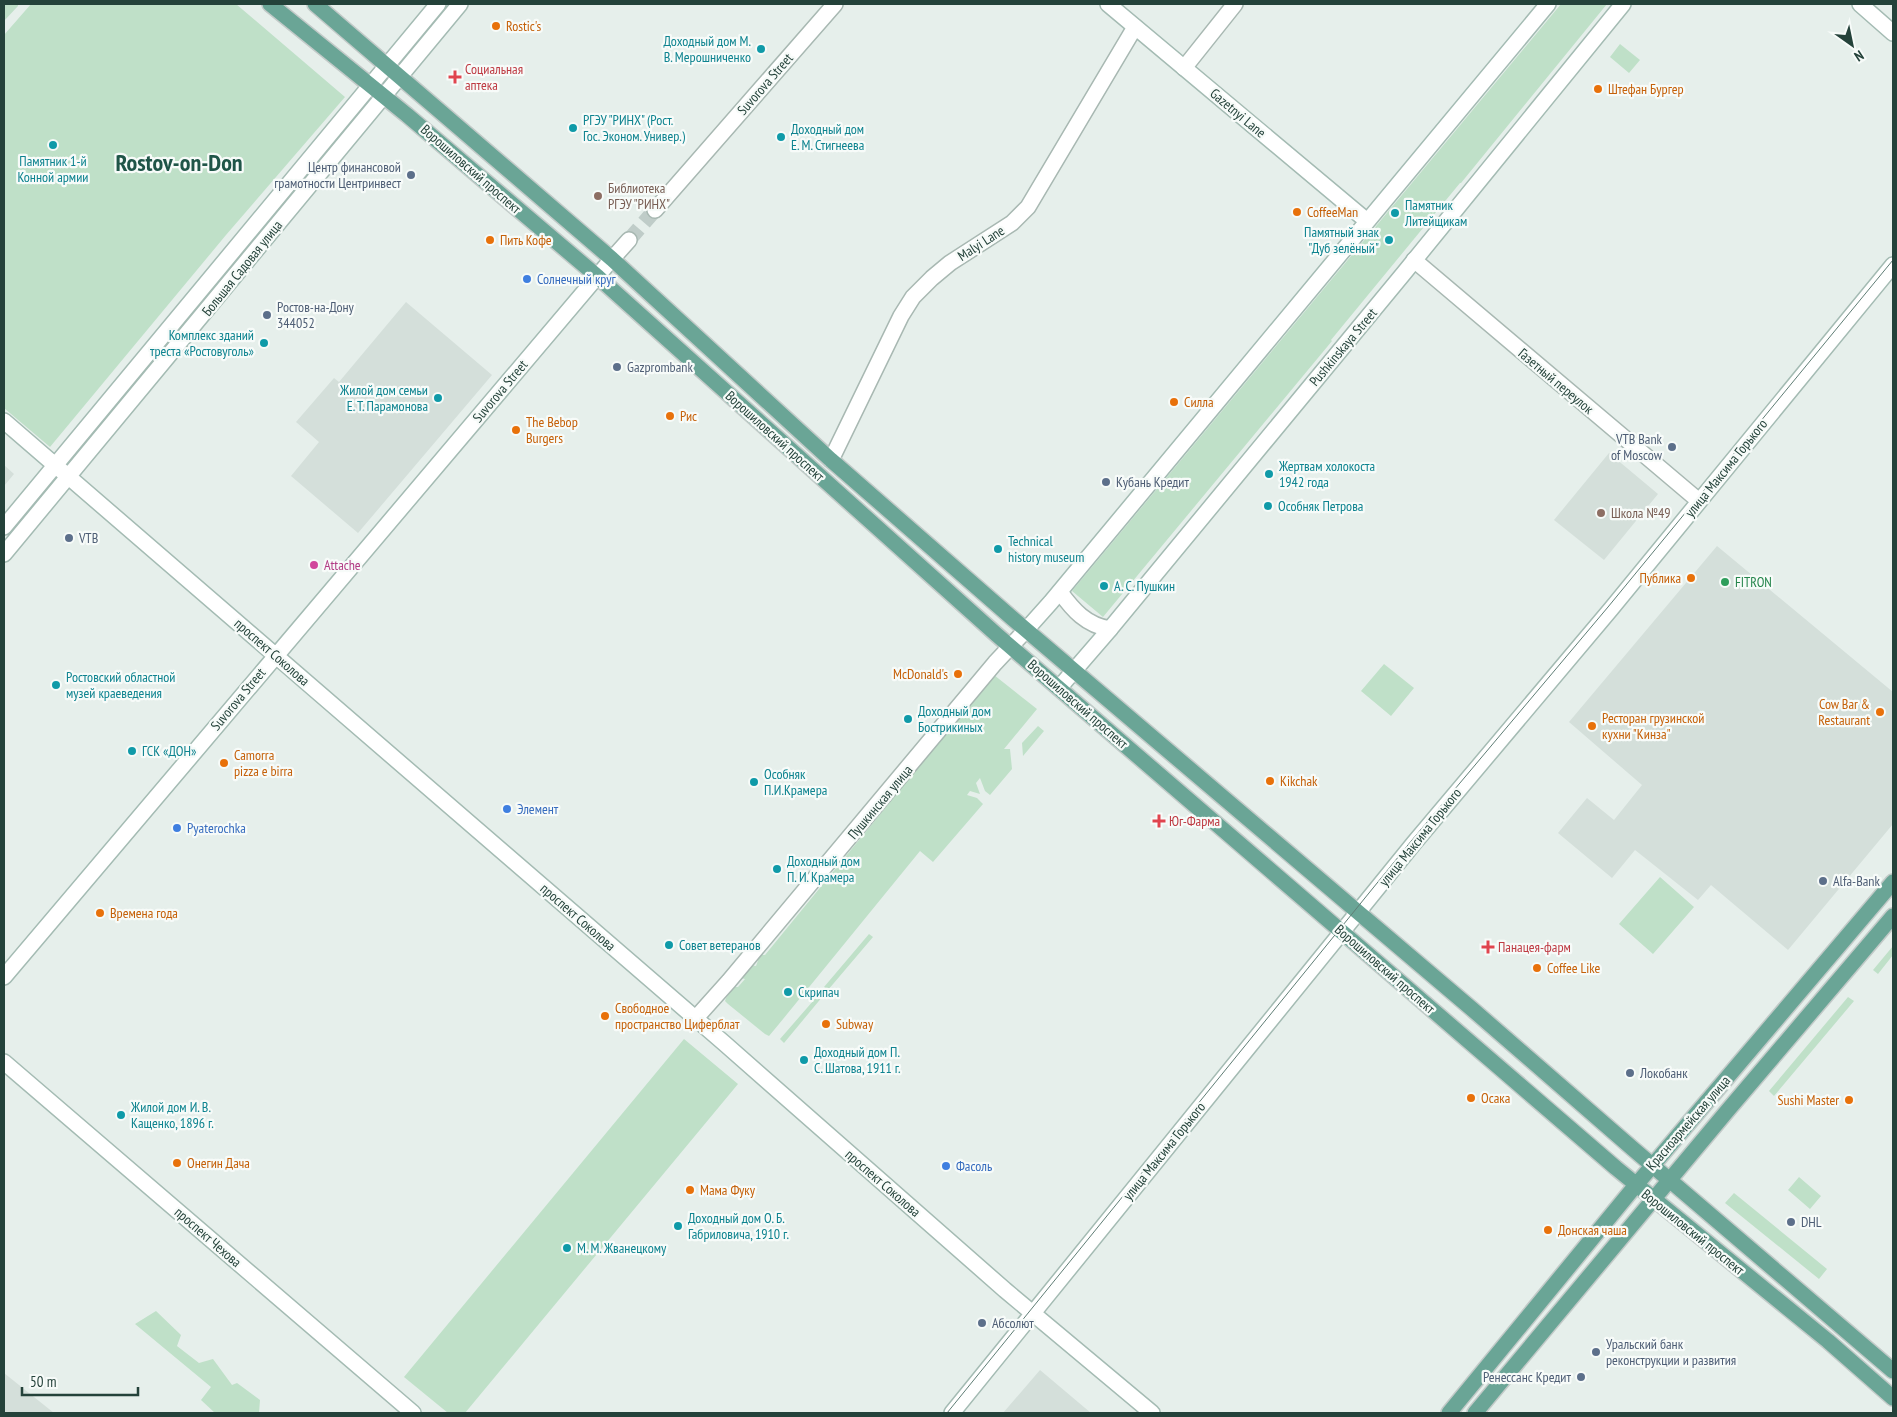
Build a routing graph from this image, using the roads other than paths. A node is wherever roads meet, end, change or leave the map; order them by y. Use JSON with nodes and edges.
{"nodes":[{"id":1,"x":270,"y":4,"type":"edge"},
{"id":2,"x":315,"y":4,"type":"edge"},
{"id":3,"x":438,"y":4,"type":"edge"},
{"id":4,"x":460,"y":4,"type":"edge"},
{"id":5,"x":835,"y":4,"type":"edge"},
{"id":6,"x":1108,"y":4,"type":"edge"},
{"id":7,"x":1235,"y":4,"type":"edge"},
{"id":8,"x":1548,"y":4,"type":"edge"},
{"id":9,"x":1623,"y":4,"type":"edge"},
{"id":10,"x":1860,"y":4,"type":"edge"},
{"id":11,"x":1135,"y":27,"type":"junction"},
{"id":12,"x":1893,"y":33,"type":"edge"},
{"id":13,"x":388,"y":65,"type":"junction"},
{"id":14,"x":1184,"y":68,"type":"junction"},
{"id":15,"x":401,"y":76,"type":"junction"},
{"id":16,"x":370,"y":86,"type":"junction"},
{"id":17,"x":384,"y":97,"type":"junction"},
{"id":18,"x":655,"y":210,"type":"tunnel mouth"},
{"id":19,"x":1367,"y":221,"type":"junction"},
{"id":20,"x":629,"y":240,"type":"tunnel mouth"},
{"id":21,"x":612,"y":258,"type":"junction"},
{"id":22,"x":1414,"y":260,"type":"junction"},
{"id":23,"x":1893,"y":265,"type":"edge"},
{"id":24,"x":598,"y":277,"type":"junction"},
{"id":25,"x":4,"y":421,"type":"edge"},
{"id":26,"x":831,"y":460,"type":"junction"},
{"id":27,"x":56,"y":466,"type":"junction"},
{"id":28,"x":69,"y":477,"type":"junction"},
{"id":29,"x":1699,"y":501,"type":"junction"},
{"id":30,"x":4,"y":527,"type":"edge"},
{"id":31,"x":4,"y":554,"type":"edge"},
{"id":32,"x":1060,"y":592,"type":"junction"},
{"id":33,"x":1110,"y":629,"type":"junction"},
{"id":34,"x":1026,"y":630,"type":"junction"},
{"id":35,"x":1011,"y":646,"type":"junction"},
{"id":36,"x":276,"y":655,"type":"junction"},
{"id":37,"x":1074,"y":672,"type":"junction"},
{"id":38,"x":1059,"y":688,"type":"junction"},
{"id":39,"x":1893,"y":882,"type":"edge"},
{"id":40,"x":1358,"y":912,"type":"junction"},
{"id":41,"x":1893,"y":916,"type":"edge"},
{"id":42,"x":1342,"y":932,"type":"junction"},
{"id":43,"x":4,"y":977,"type":"edge"},
{"id":44,"x":695,"y":1019,"type":"junction"},
{"id":45,"x":4,"y":1062,"type":"edge"},
{"id":46,"x":1652,"y":1165,"type":"junction"},
{"id":47,"x":1670,"y":1180,"type":"junction"},
{"id":48,"x":1636,"y":1184,"type":"junction"},
{"id":49,"x":1654,"y":1199,"type":"junction"},
{"id":50,"x":1034,"y":1312,"type":"junction"},
{"id":51,"x":1893,"y":1371,"type":"edge"},
{"id":52,"x":1893,"y":1398,"type":"edge"},
{"id":53,"x":413,"y":1413,"type":"edge"},
{"id":54,"x":952,"y":1413,"type":"edge"},
{"id":55,"x":1152,"y":1413,"type":"edge"},
{"id":56,"x":1448,"y":1413,"type":"edge"},
{"id":57,"x":1475,"y":1413,"type":"edge"}],
"edges":[{"from":1,"to":16,"type":"main road","name":"Ворошиловский проспект"},
{"from":2,"to":13,"type":"main road","name":"Ворошиловский проспект"},
{"from":3,"to":13,"type":"street","name":"Большая Садовая улица"},
{"from":4,"to":15,"type":"street","name":"Большая Садовая улица"},
{"from":5,"to":18,"type":"street","name":"Suvorova Street"},
{"from":6,"to":11,"type":"street","name":"Gazetnyi Lane"},
{"from":7,"to":14,"type":"street"},
{"from":8,"to":19,"type":"street"},
{"from":9,"to":22,"type":"street","name":"Pushkinskaya Street"},
{"from":10,"to":12,"type":"street"},
{"from":11,"to":14,"type":"street","name":"Gazetnyi Lane"},
{"from":11,"to":26,"type":"street","name":"Malyi Lane"},
{"from":13,"to":15,"type":"main road","name":"Ворошиловский проспект"},
{"from":13,"to":16,"type":"street","name":"Большая Садовая улица"},
{"from":14,"to":19,"type":"street","name":"Gazetnyi Lane"},
{"from":15,"to":17,"type":"street","name":"Большая Садовая улица"},
{"from":15,"to":21,"type":"main road","name":"Ворошиловский проспект"},
{"from":16,"to":17,"type":"main road","name":"Ворошиловский проспект"},
{"from":16,"to":27,"type":"street","name":"Большая Садовая улица"},
{"from":17,"to":24,"type":"main road","name":"Ворошиловский проспект"},
{"from":17,"to":28,"type":"street","name":"Большая Садовая улица"},
{"from":19,"to":32,"type":"street"},
{"from":20,"to":21,"type":"street","name":"Suvorova Street"},
{"from":21,"to":24,"type":"street","name":"Suvorova Street"},
{"from":21,"to":26,"type":"main road","name":"Ворошиловский проспект"},
{"from":22,"to":29,"type":"street","name":"Газетный переулок"},
{"from":22,"to":33,"type":"street","name":"Pushkinskaya Street"},
{"from":23,"to":29,"type":"street","name":"улица Максима Горького"},
{"from":24,"to":35,"type":"main road","name":"Ворошиловский проспект"},
{"from":24,"to":36,"type":"street","name":"Suvorova Street"},
{"from":25,"to":27,"type":"street","name":"проспект Соколова"},
{"from":26,"to":34,"type":"main road","name":"Ворошиловский проспект"},
{"from":27,"to":28,"type":"street","name":"проспект Соколова"},
{"from":27,"to":30,"type":"street","name":"Большая Садовая улица"},
{"from":28,"to":31,"type":"street","name":"Большая Садовая улица"},
{"from":28,"to":36,"type":"street","name":"проспект Соколова"},
{"from":29,"to":40,"type":"street","name":"улица Максима Горького"},
{"from":32,"to":33,"type":"street"},
{"from":32,"to":34,"type":"street"},
{"from":33,"to":37,"type":"street","name":"Pushkinskaya Street"},
{"from":34,"to":35,"type":"street","name":"Пушкинская улица"},
{"from":34,"to":37,"type":"main road","name":"Ворошиловский проспект"},
{"from":35,"to":38,"type":"main road","name":"Ворошиловский проспект"},
{"from":35,"to":44,"type":"street","name":"Пушкинская улица"},
{"from":36,"to":43,"type":"street","name":"Suvorova Street"},
{"from":36,"to":44,"type":"street","name":"проспект Соколова"},
{"from":37,"to":38,"type":"street","name":"Pushkinskaya Street"},
{"from":37,"to":40,"type":"main road","name":"Ворошиловский проспект"},
{"from":38,"to":42,"type":"main road","name":"Ворошиловский проспект"},
{"from":39,"to":46,"type":"main road","name":"Красноармейская улица"},
{"from":40,"to":42,"type":"street","name":"улица Максима Горького"},
{"from":40,"to":46,"type":"main road","name":"Ворошиловский проспект"},
{"from":41,"to":47,"type":"main road","name":"Красноармейская улица"},
{"from":42,"to":48,"type":"main road","name":"Ворошиловский проспект"},
{"from":42,"to":50,"type":"street","name":"улица Максима Горького"},
{"from":44,"to":50,"type":"street","name":"проспект Соколова"},
{"from":45,"to":53,"type":"street","name":"проспект Чехова"},
{"from":46,"to":47,"type":"main road","name":"Ворошиловский проспект"},
{"from":46,"to":48,"type":"main road","name":"Красноармейская улица"},
{"from":47,"to":49,"type":"main road","name":"Красноармейская улица"},
{"from":47,"to":51,"type":"main road","name":"Ворошиловский проспект"},
{"from":48,"to":49,"type":"main road","name":"Ворошиловский проспект"},
{"from":48,"to":56,"type":"main road","name":"Красноармейская улица"},
{"from":49,"to":52,"type":"main road","name":"Ворошиловский проспект"},
{"from":49,"to":57,"type":"main road","name":"Красноармейская улица"},
{"from":50,"to":54,"type":"street","name":"улица Максима Горького"},
{"from":50,"to":55,"type":"street","name":"проспект Соколова"}]}
